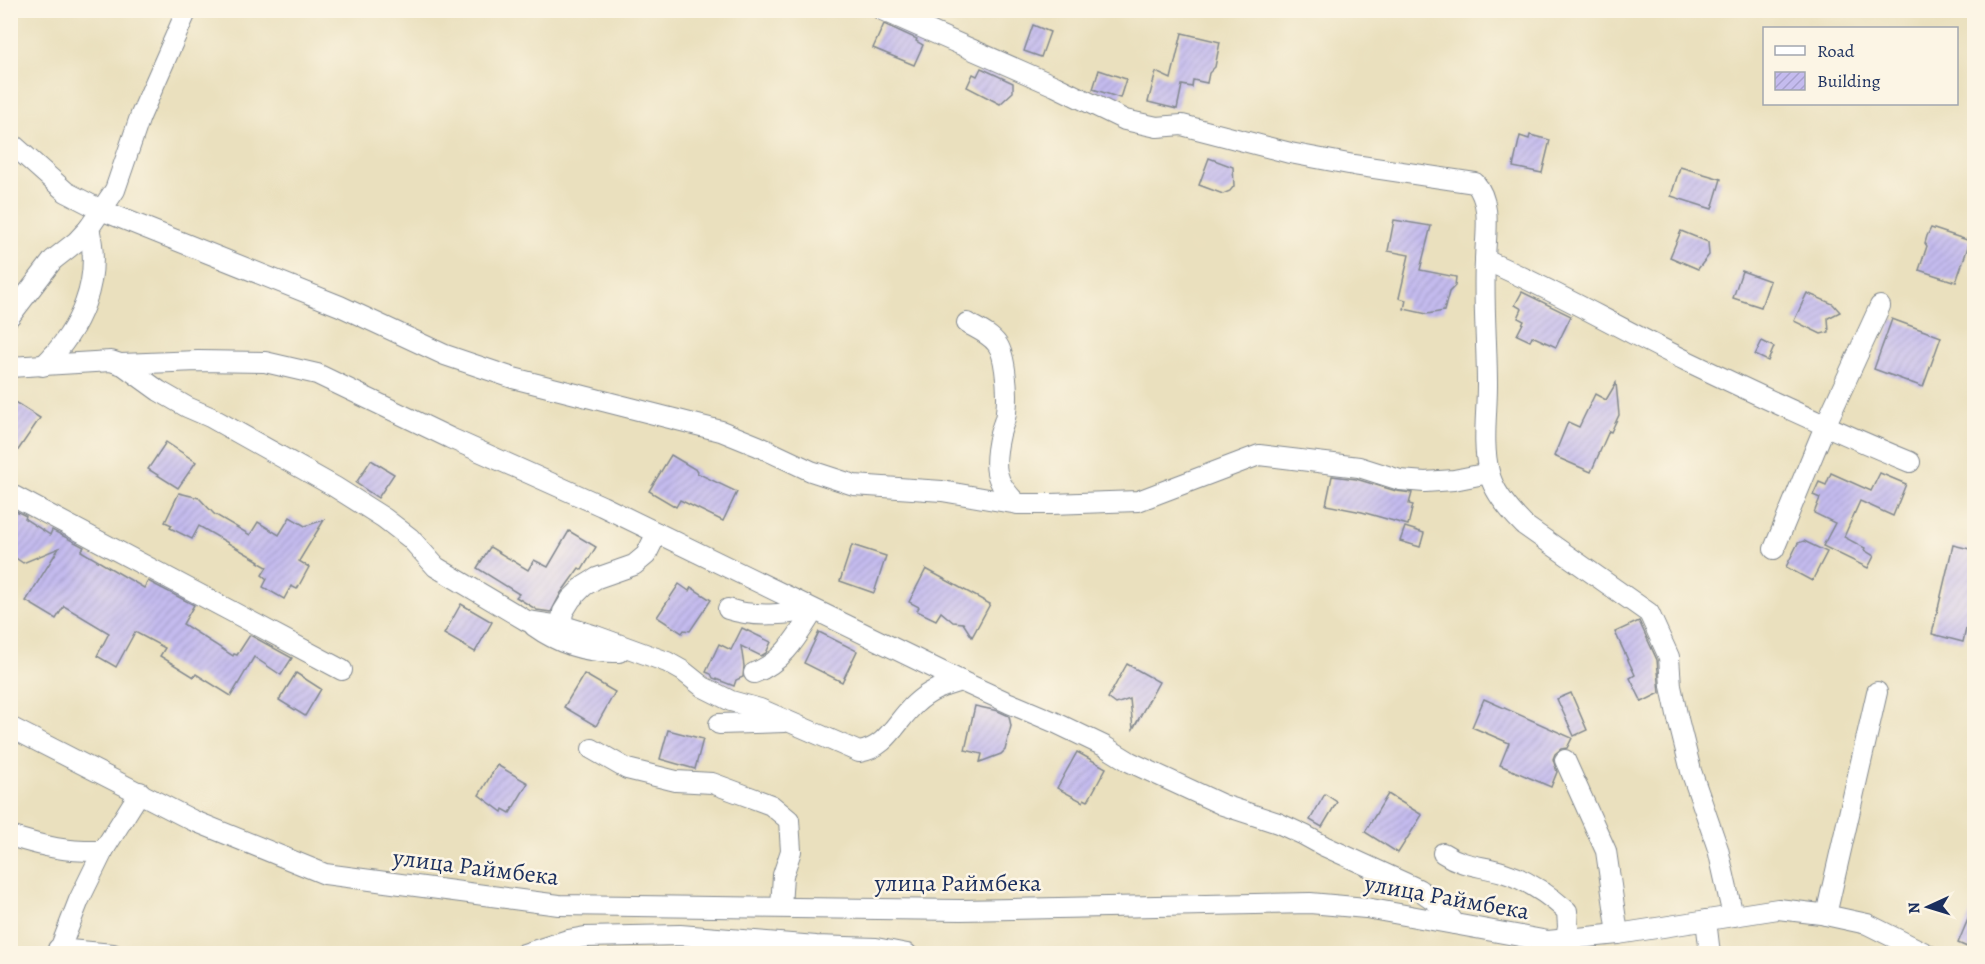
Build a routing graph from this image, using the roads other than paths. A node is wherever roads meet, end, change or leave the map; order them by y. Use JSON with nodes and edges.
{"nodes":[{"id":1,"x":187,"y":10,"type":"edge"},
{"id":2,"x":882,"y":10,"type":"edge"},
{"id":3,"x":10,"y":142,"type":"edge"},
{"id":4,"x":101,"y":210,"type":"junction"},
{"id":5,"x":89,"y":228,"type":"junction"},
{"id":6,"x":1485,"y":260,"type":"junction"},
{"id":7,"x":1880,"y":306,"type":"dead end"},
{"id":8,"x":10,"y":316,"type":"edge"},
{"id":9,"x":967,"y":323,"type":"dead end"},
{"id":10,"x":121,"y":364,"type":"junction"},
{"id":11,"x":43,"y":366,"type":"junction"},
{"id":12,"x":10,"y":367,"type":"edge"},
{"id":13,"x":1825,"y":426,"type":"junction"},
{"id":14,"x":1910,"y":462,"type":"dead end"},
{"id":15,"x":1489,"y":473,"type":"junction"},
{"id":16,"x":10,"y":494,"type":"edge"},
{"id":17,"x":1018,"y":504,"type":"junction"},
{"id":18,"x":657,"y":533,"type":"junction"},
{"id":19,"x":1774,"y":549,"type":"dead end"},
{"id":20,"x":728,"y":609,"type":"dead end"},
{"id":21,"x":814,"y":610,"type":"junction"},
{"id":22,"x":527,"y":621,"type":"junction"},
{"id":23,"x":561,"y":626,"type":"junction"},
{"id":24,"x":637,"y":652,"type":"junction"},
{"id":25,"x":342,"y":670,"type":"dead end"},
{"id":26,"x":754,"y":673,"type":"dead end"},
{"id":27,"x":961,"y":681,"type":"junction"},
{"id":28,"x":1877,"y":692,"type":"dead end"},
{"id":29,"x":789,"y":722,"type":"junction"},
{"id":30,"x":719,"y":724,"type":"dead end"},
{"id":31,"x":10,"y":727,"type":"edge"},
{"id":32,"x":592,"y":749,"type":"dead end"},
{"id":33,"x":1565,"y":760,"type":"dead end"},
{"id":34,"x":140,"y":792,"type":"junction"},
{"id":35,"x":10,"y":836,"type":"edge"},
{"id":36,"x":103,"y":851,"type":"junction"},
{"id":37,"x":1443,"y":853,"type":"dead end"},
{"id":38,"x":782,"y":908,"type":"junction"},
{"id":39,"x":1826,"y":915,"type":"junction"},
{"id":40,"x":1733,"y":916,"type":"junction"},
{"id":41,"x":1706,"y":920,"type":"junction"},
{"id":42,"x":1455,"y":924,"type":"junction"},
{"id":43,"x":1618,"y":934,"type":"junction"},
{"id":44,"x":1566,"y":939,"type":"junction"},
{"id":45,"x":58,"y":951,"type":"edge"},
{"id":46,"x":113,"y":954,"type":"edge"},
{"id":47,"x":524,"y":954,"type":"edge"},
{"id":48,"x":907,"y":954,"type":"edge"},
{"id":49,"x":1710,"y":954,"type":"edge"},
{"id":50,"x":1927,"y":954,"type":"edge"}],
"edges":[{"from":1,"to":4,"type":"street"},
{"from":2,"to":6,"type":"street"},
{"from":3,"to":4,"type":"street"},
{"from":4,"to":5,"type":"street"},
{"from":4,"to":17,"type":"street"},
{"from":5,"to":8,"type":"street"},
{"from":5,"to":11,"type":"street"},
{"from":6,"to":13,"type":"street"},
{"from":6,"to":15,"type":"street"},
{"from":7,"to":13,"type":"street"},
{"from":9,"to":17,"type":"street"},
{"from":10,"to":11,"type":"street"},
{"from":10,"to":18,"type":"street"},
{"from":10,"to":22,"type":"street"},
{"from":11,"to":12,"type":"street"},
{"from":13,"to":14,"type":"street"},
{"from":13,"to":19,"type":"street"},
{"from":15,"to":17,"type":"street"},
{"from":15,"to":40,"type":"street"},
{"from":16,"to":25,"type":"street"},
{"from":18,"to":21,"type":"street"},
{"from":18,"to":23,"type":"street"},
{"from":20,"to":21,"type":"street"},
{"from":21,"to":26,"type":"street"},
{"from":21,"to":27,"type":"street"},
{"from":22,"to":23,"type":"street"},
{"from":22,"to":24,"type":"street"},
{"from":23,"to":24,"type":"street"},
{"from":24,"to":29,"type":"street"},
{"from":27,"to":29,"type":"street"},
{"from":27,"to":42,"type":"street"},
{"from":28,"to":39,"type":"street"},
{"from":29,"to":30,"type":"street"},
{"from":31,"to":34,"type":"street","name":"улица Раймбека"},
{"from":32,"to":38,"type":"street"},
{"from":33,"to":43,"type":"street"},
{"from":34,"to":36,"type":"street"},
{"from":34,"to":38,"type":"street","name":"улица Раймбека"},
{"from":35,"to":36,"type":"street"},
{"from":36,"to":45,"type":"street"},
{"from":37,"to":44,"type":"street"},
{"from":38,"to":42,"type":"street","name":"улица Раймбека"},
{"from":39,"to":40,"type":"street","name":"улица Раймбека"},
{"from":39,"to":50,"type":"street","name":"улица Раймбека"},
{"from":40,"to":41,"type":"street","name":"улица Раймбека"},
{"from":41,"to":43,"type":"street","name":"улица Раймбека"},
{"from":41,"to":49,"type":"street"},
{"from":42,"to":44,"type":"street","name":"улица Раймбека"},
{"from":43,"to":44,"type":"street","name":"улица Раймбека"},
{"from":45,"to":46,"type":"street"},
{"from":47,"to":48,"type":"street"}]}
